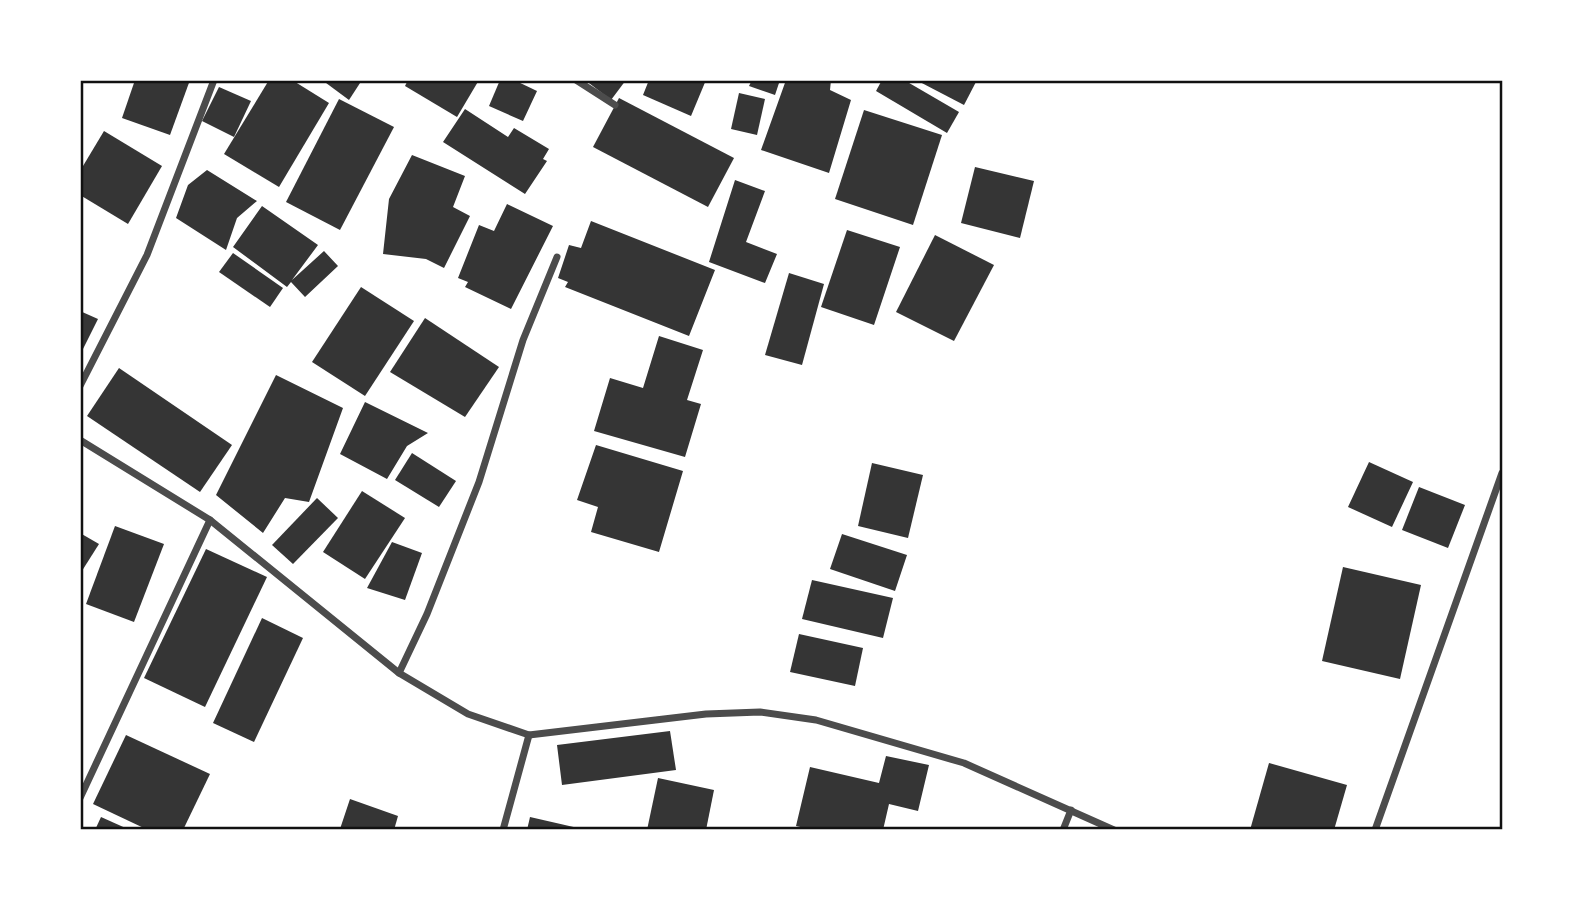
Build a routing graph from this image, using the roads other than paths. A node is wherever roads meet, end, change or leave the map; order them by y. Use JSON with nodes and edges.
{"nodes":[{"id":1,"x":214,"y":80,"type":"edge"},
{"id":2,"x":576,"y":80,"type":"edge"},
{"id":3,"x":615,"y":105,"type":"dead end"},
{"id":4,"x":556,"y":257,"type":"dead end"},
{"id":5,"x":80,"y":386,"type":"edge"},
{"id":6,"x":80,"y":440,"type":"edge"},
{"id":7,"x":1503,"y":473,"type":"edge"},
{"id":8,"x":210,"y":520,"type":"junction"},
{"id":9,"x":399,"y":673,"type":"junction"},
{"id":10,"x":529,"y":735,"type":"junction"},
{"id":11,"x":80,"y":798,"type":"edge"},
{"id":12,"x":1071,"y":810,"type":"junction"},
{"id":13,"x":503,"y":830,"type":"edge"},
{"id":14,"x":1063,"y":830,"type":"edge"},
{"id":15,"x":1114,"y":830,"type":"edge"},
{"id":16,"x":1375,"y":830,"type":"edge"}],
"edges":[{"from":1,"to":5,"type":"street"},
{"from":2,"to":3,"type":"street"},
{"from":4,"to":9,"type":"street"},
{"from":6,"to":8,"type":"street"},
{"from":7,"to":16,"type":"street"},
{"from":8,"to":9,"type":"street"},
{"from":8,"to":11,"type":"street"},
{"from":9,"to":10,"type":"street"},
{"from":10,"to":12,"type":"street"},
{"from":10,"to":13,"type":"street"},
{"from":12,"to":14,"type":"street"},
{"from":12,"to":15,"type":"street"}]}
